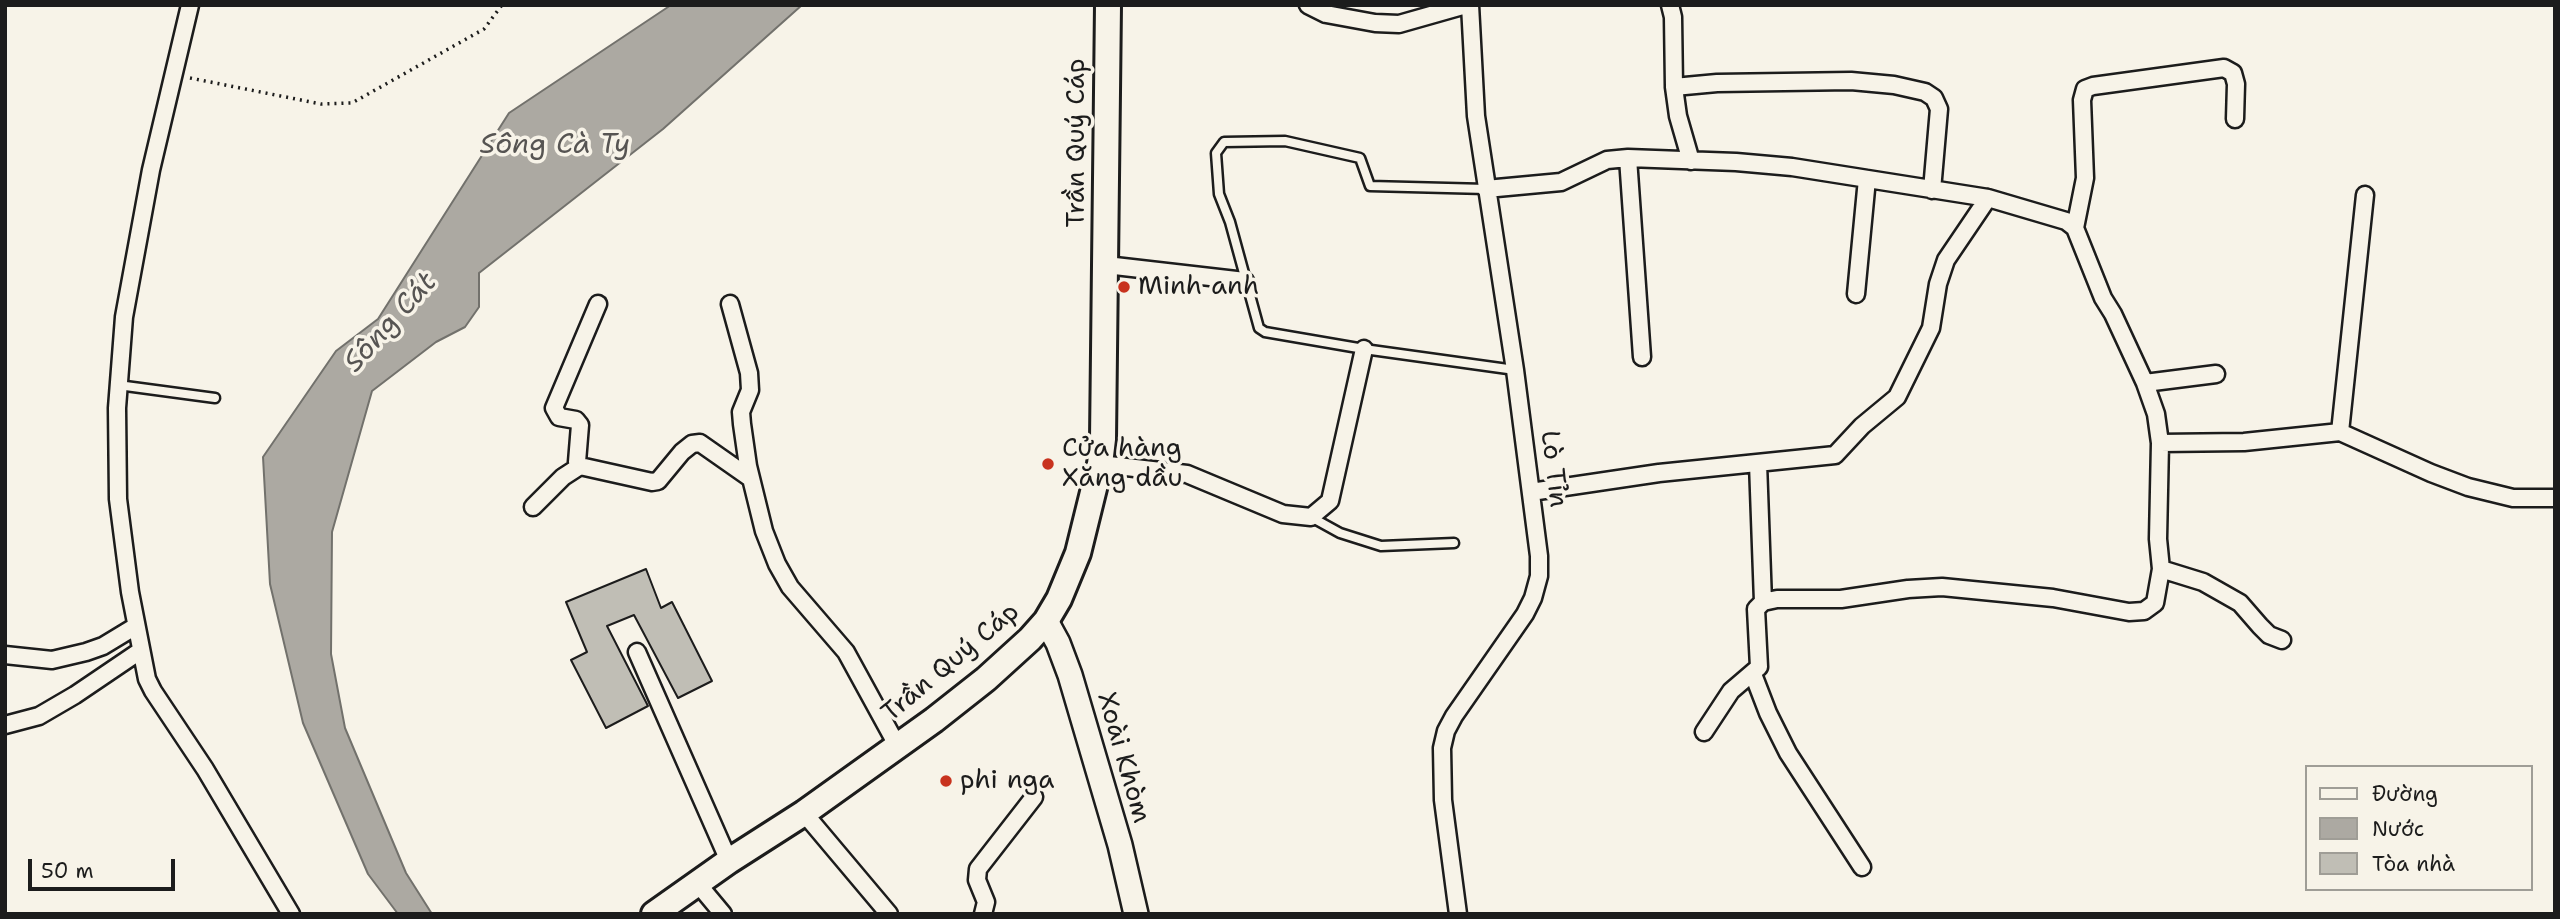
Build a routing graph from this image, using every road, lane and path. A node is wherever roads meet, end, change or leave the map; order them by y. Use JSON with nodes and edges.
{"nodes":[{"id":1,"x":190,"y":5,"type":"edge"},
{"id":2,"x":502,"y":5,"type":"edge"},
{"id":3,"x":1108,"y":5,"type":"edge"},
{"id":4,"x":1308,"y":5,"type":"edge"},
{"id":5,"x":1468,"y":5,"type":"edge"},
{"id":6,"x":1670,"y":5,"type":"edge"},
{"id":7,"x":174,"y":75,"type":"junction"},
{"id":8,"x":1674,"y":87,"type":"junction"},
{"id":9,"x":2235,"y":119,"type":"dead end"},
{"id":10,"x":1628,"y":158,"type":"junction"},
{"id":11,"x":1690,"y":161,"type":"junction"},
{"id":12,"x":1867,"y":180,"type":"junction"},
{"id":13,"x":1486,"y":189,"type":"junction"},
{"id":14,"x":1932,"y":190,"type":"junction"},
{"id":15,"x":2365,"y":195,"type":"dead end"},
{"id":16,"x":1988,"y":198,"type":"junction"},
{"id":17,"x":2075,"y":228,"type":"junction"},
{"id":18,"x":1106,"y":265,"type":"junction"},
{"id":19,"x":1245,"y":281,"type":"junction"},
{"id":20,"x":1856,"y":294,"type":"dead end"},
{"id":21,"x":598,"y":303,"type":"dead end"},
{"id":22,"x":730,"y":304,"type":"dead end"},
{"id":23,"x":1364,"y":349,"type":"junction"},
{"id":24,"x":1642,"y":356,"type":"dead end"},
{"id":25,"x":1515,"y":370,"type":"junction"},
{"id":26,"x":2216,"y":374,"type":"dead end"},
{"id":27,"x":2146,"y":383,"type":"junction"},
{"id":28,"x":118,"y":385,"type":"junction"},
{"id":29,"x":215,"y":398,"type":"dead end"},
{"id":30,"x":2340,"y":432,"type":"junction"},
{"id":31,"x":2160,"y":443,"type":"junction"},
{"id":32,"x":1758,"y":463,"type":"junction"},
{"id":33,"x":1100,"y":464,"type":"junction"},
{"id":34,"x":580,"y":466,"type":"junction"},
{"id":35,"x":750,"y":478,"type":"junction"},
{"id":36,"x":1531,"y":492,"type":"junction"},
{"id":37,"x":2555,"y":498,"type":"edge"},
{"id":38,"x":533,"y":507,"type":"dead end"},
{"id":39,"x":1311,"y":517,"type":"junction"},
{"id":40,"x":1454,"y":543,"type":"dead end"},
{"id":41,"x":2161,"y":569,"type":"junction"},
{"id":42,"x":1763,"y":602,"type":"junction"},
{"id":43,"x":1046,"y":621,"type":"junction"},
{"id":44,"x":136,"y":626,"type":"junction"},
{"id":45,"x":2282,"y":640,"type":"dead end"},
{"id":46,"x":140,"y":651,"type":"junction"},
{"id":47,"x":638,"y":652,"type":"dead end"},
{"id":48,"x":5,"y":655,"type":"edge"},
{"id":49,"x":1753,"y":674,"type":"junction"},
{"id":50,"x":5,"y":725,"type":"edge"},
{"id":51,"x":1704,"y":732,"type":"dead end"},
{"id":52,"x":898,"y":747,"type":"junction"},
{"id":53,"x":1034,"y":797,"type":"dead end"},
{"id":54,"x":804,"y":813,"type":"junction"},
{"id":55,"x":729,"y":861,"type":"junction"},
{"id":56,"x":1862,"y":867,"type":"dead end"},
{"id":57,"x":698,"y":884,"type":"junction"},
{"id":58,"x":885,"y":911,"type":"edge"},
{"id":59,"x":290,"y":914,"type":"edge"},
{"id":60,"x":654,"y":914,"type":"edge"},
{"id":61,"x":723,"y":914,"type":"edge"},
{"id":62,"x":983,"y":914,"type":"edge"},
{"id":63,"x":1136,"y":914,"type":"edge"},
{"id":64,"x":1458,"y":914,"type":"edge"}],
"edges":[{"from":1,"to":7,"type":"street"},
{"from":2,"to":7,"type":"path"},
{"from":3,"to":18,"type":"main road","name":"Trần Quý Cáp"},
{"from":4,"to":5,"type":"street"},
{"from":5,"to":13,"type":"street","name":"Lò Tỉn"},
{"from":6,"to":8,"type":"street"},
{"from":7,"to":28,"type":"street"},
{"from":8,"to":11,"type":"street"},
{"from":8,"to":14,"type":"street"},
{"from":9,"to":17,"type":"street"},
{"from":10,"to":11,"type":"street"},
{"from":10,"to":13,"type":"street"},
{"from":10,"to":24,"type":"street"},
{"from":11,"to":12,"type":"street"},
{"from":12,"to":14,"type":"street"},
{"from":12,"to":20,"type":"street"},
{"from":13,"to":19,"type":"lane"},
{"from":13,"to":25,"type":"street","name":"Lò Tỉn"},
{"from":14,"to":16,"type":"street"},
{"from":15,"to":30,"type":"street"},
{"from":16,"to":17,"type":"street"},
{"from":16,"to":32,"type":"street"},
{"from":17,"to":27,"type":"street"},
{"from":18,"to":19,"type":"street"},
{"from":18,"to":33,"type":"main road","name":"Trần Quý Cáp"},
{"from":19,"to":23,"type":"lane"},
{"from":21,"to":34,"type":"street"},
{"from":22,"to":35,"type":"street"},
{"from":23,"to":25,"type":"lane"},
{"from":23,"to":39,"type":"street"},
{"from":25,"to":36,"type":"street","name":"Lò Tỉn"},
{"from":26,"to":27,"type":"street"},
{"from":27,"to":31,"type":"street"},
{"from":28,"to":29,"type":"lane"},
{"from":28,"to":44,"type":"street"},
{"from":30,"to":31,"type":"street"},
{"from":30,"to":37,"type":"street"},
{"from":31,"to":41,"type":"street"},
{"from":32,"to":36,"type":"street"},
{"from":32,"to":42,"type":"street"},
{"from":33,"to":39,"type":"street"},
{"from":33,"to":43,"type":"main road","name":"Trần Quý Cáp"},
{"from":34,"to":35,"type":"street"},
{"from":34,"to":38,"type":"street"},
{"from":35,"to":52,"type":"street"},
{"from":36,"to":64,"type":"street","name":"Lò Tỉn"},
{"from":39,"to":40,"type":"lane"},
{"from":41,"to":42,"type":"street"},
{"from":41,"to":45,"type":"street"},
{"from":42,"to":49,"type":"street"},
{"from":43,"to":52,"type":"main road","name":"Trần Quý Cáp"},
{"from":43,"to":63,"type":"street","name":"Xoài Khòm"},
{"from":44,"to":46,"type":"street"},
{"from":44,"to":48,"type":"street"},
{"from":46,"to":50,"type":"street"},
{"from":46,"to":59,"type":"street"},
{"from":47,"to":55,"type":"street"},
{"from":49,"to":51,"type":"street"},
{"from":49,"to":56,"type":"street"},
{"from":52,"to":54,"type":"main road","name":"Trần Quý Cáp"},
{"from":53,"to":62,"type":"street"},
{"from":54,"to":55,"type":"main road","name":"Trần Quý Cáp"},
{"from":54,"to":58,"type":"street"},
{"from":55,"to":57,"type":"main road","name":"Trần Quý Cáp"},
{"from":57,"to":60,"type":"main road","name":"Trần Quý Cáp"},
{"from":57,"to":61,"type":"street"}]}
